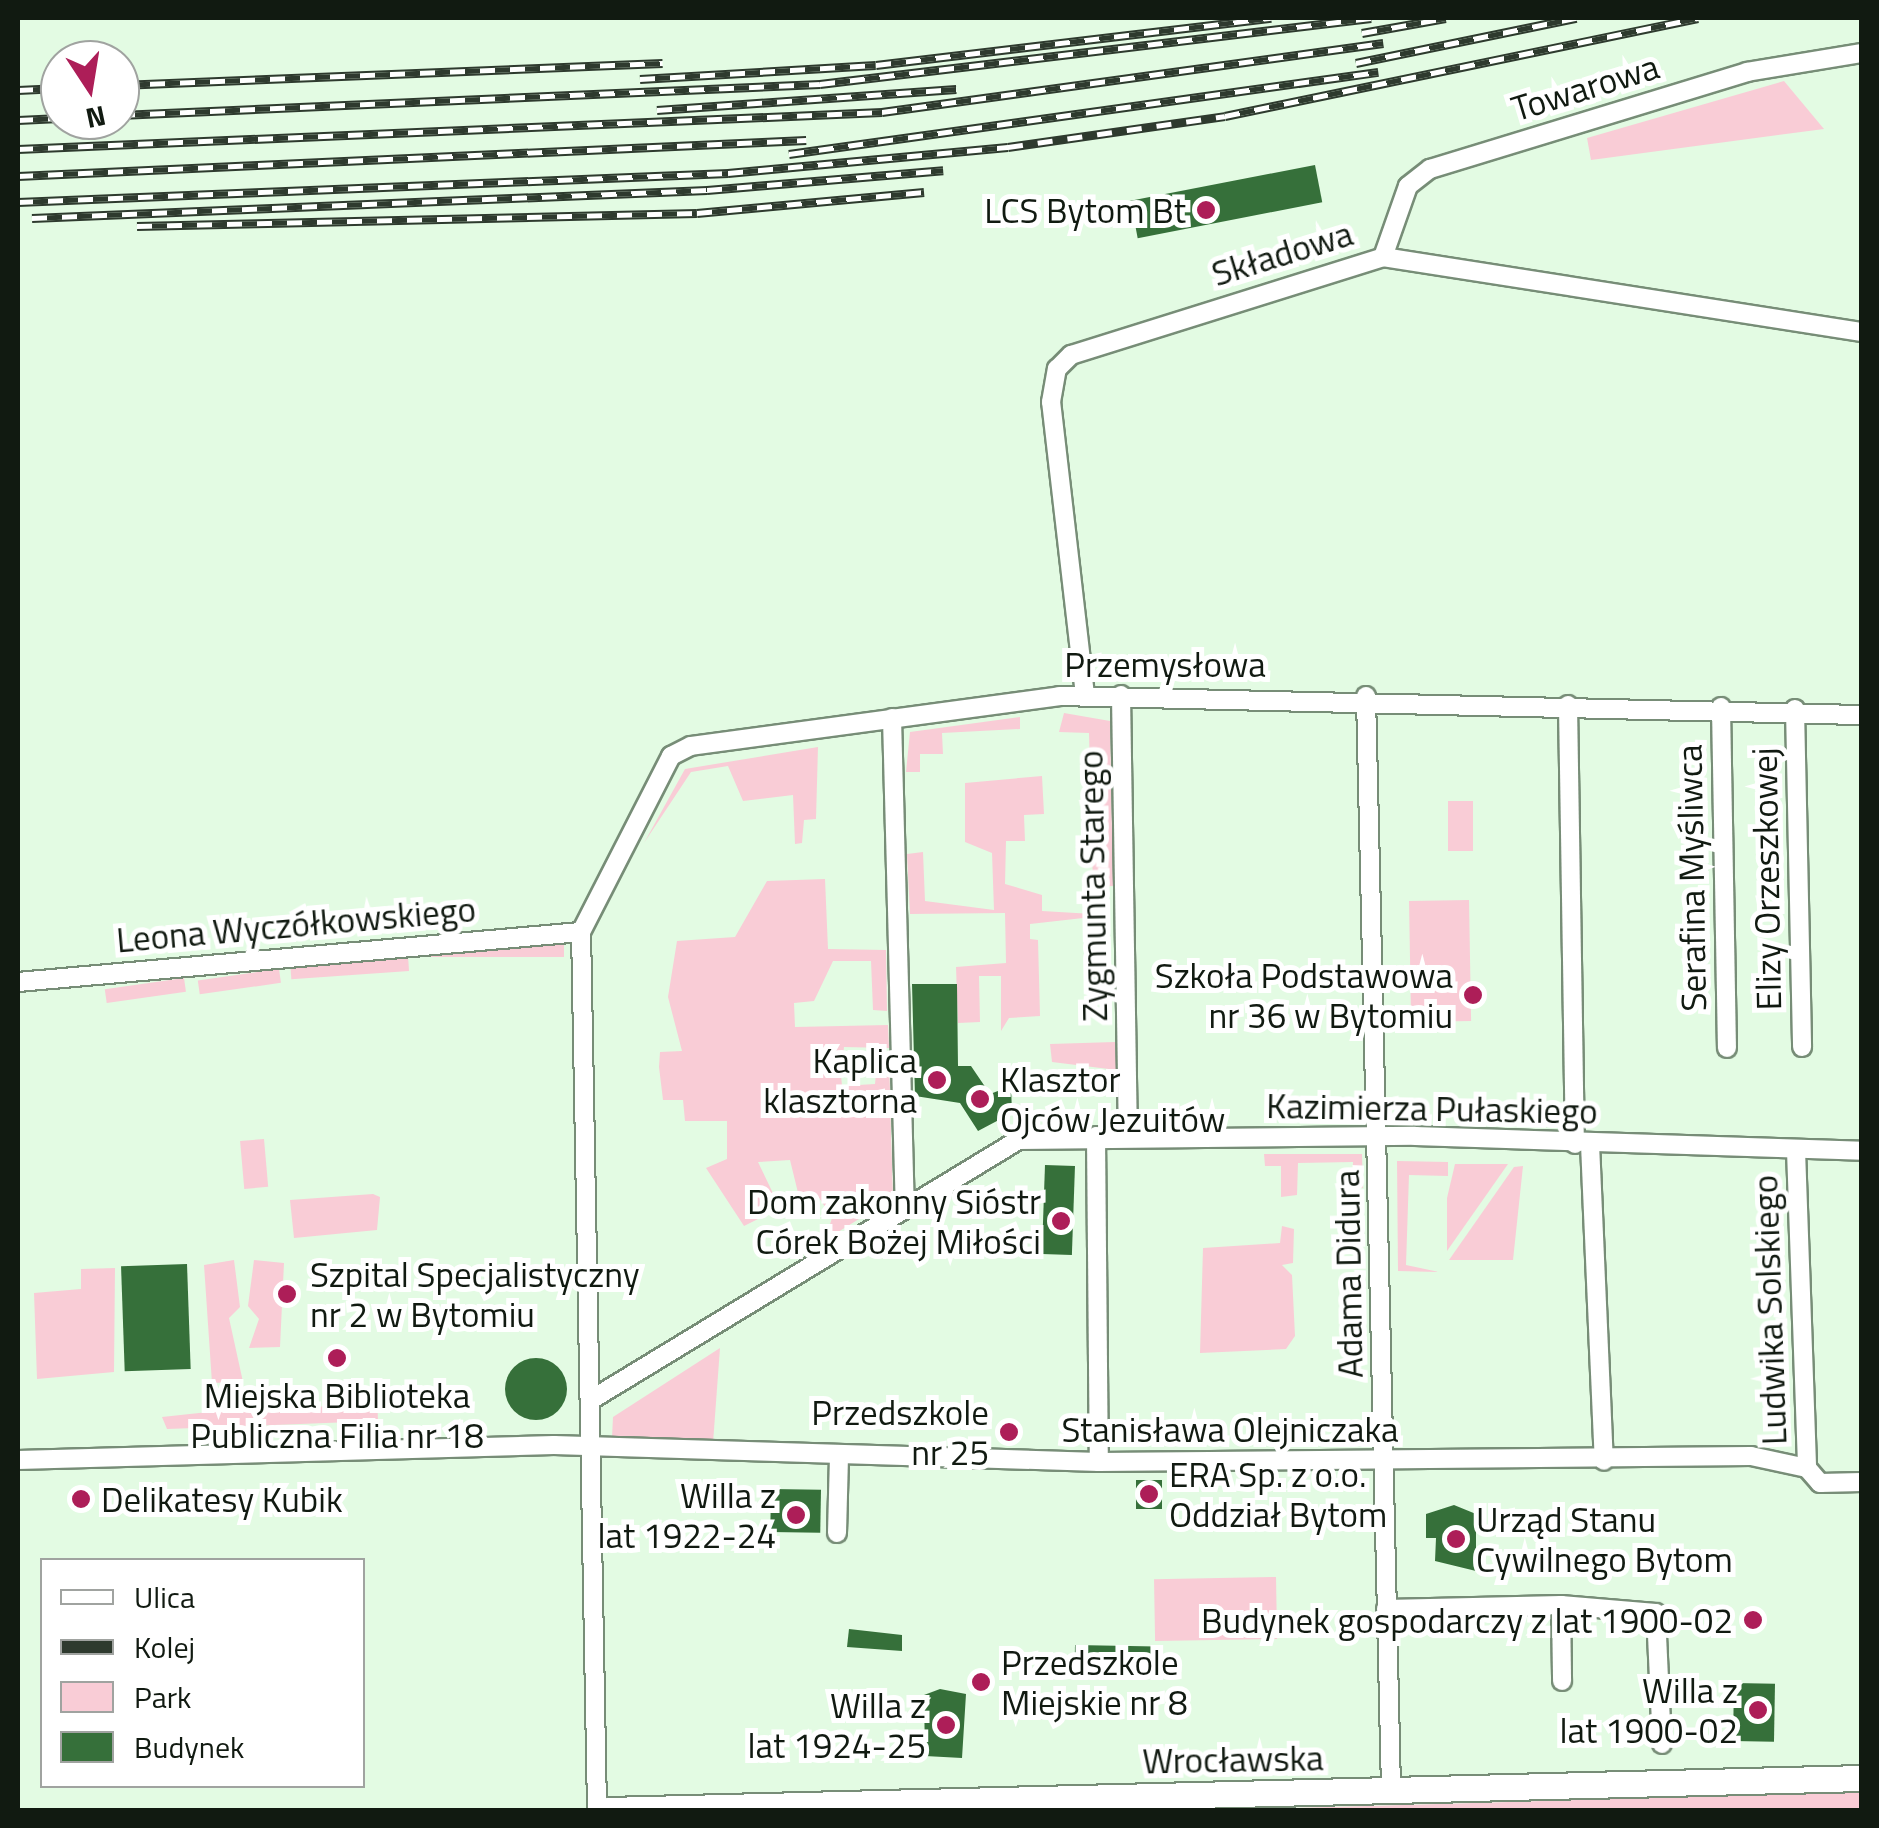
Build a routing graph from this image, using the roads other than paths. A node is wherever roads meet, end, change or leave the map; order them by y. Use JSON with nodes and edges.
{"nodes":[{"id":1,"x":1862,"y":52,"type":"edge"},
{"id":2,"x":1383,"y":257,"type":"junction"},
{"id":3,"x":1862,"y":332,"type":"edge"},
{"id":4,"x":1085,"y":695,"type":"junction"},
{"id":5,"x":1121,"y":695,"type":"junction"},
{"id":6,"x":1366,"y":696,"type":"junction"},
{"id":7,"x":1568,"y":705,"type":"junction"},
{"id":8,"x":1721,"y":707,"type":"junction"},
{"id":9,"x":1795,"y":708,"type":"junction"},
{"id":10,"x":1862,"y":715,"type":"edge"},
{"id":11,"x":892,"y":718,"type":"junction"},
{"id":12,"x":581,"y":932,"type":"junction"},
{"id":13,"x":18,"y":982,"type":"edge"},
{"id":14,"x":1727,"y":1048,"type":"dead end"},
{"id":15,"x":1802,"y":1048,"type":"dead end"},
{"id":16,"x":1096,"y":1136,"type":"junction"},
{"id":17,"x":1128,"y":1136,"type":"junction"},
{"id":18,"x":1378,"y":1136,"type":"junction"},
{"id":19,"x":1582,"y":1144,"type":"junction"},
{"id":20,"x":1796,"y":1150,"type":"junction"},
{"id":21,"x":1862,"y":1151,"type":"edge"},
{"id":22,"x":905,"y":1208,"type":"junction"},
{"id":23,"x":594,"y":1398,"type":"junction"},
{"id":24,"x":588,"y":1451,"type":"junction"},
{"id":25,"x":838,"y":1457,"type":"junction"},
{"id":26,"x":18,"y":1460,"type":"edge"},
{"id":27,"x":1604,"y":1461,"type":"junction"},
{"id":28,"x":1100,"y":1462,"type":"junction"},
{"id":29,"x":1384,"y":1463,"type":"junction"},
{"id":30,"x":1806,"y":1468,"type":"junction"},
{"id":31,"x":1862,"y":1482,"type":"edge"},
{"id":32,"x":837,"y":1533,"type":"dead end"},
{"id":33,"x":1561,"y":1605,"type":"junction"},
{"id":34,"x":1386,"y":1609,"type":"junction"},
{"id":35,"x":1562,"y":1681,"type":"dead end"},
{"id":36,"x":1662,"y":1744,"type":"dead end"},
{"id":37,"x":1862,"y":1778,"type":"edge"},
{"id":38,"x":1391,"y":1790,"type":"junction"},
{"id":39,"x":597,"y":1810,"type":"edge"},
{"id":40,"x":607,"y":1810,"type":"edge"}],
"edges":[{"from":1,"to":2,"type":"street","name":"Towarowa"},
{"from":2,"to":3,"type":"street","name":"Składowa"},
{"from":2,"to":4,"type":"street","name":"Składowa"},
{"from":4,"to":5,"type":"street","name":"Przemysłowa"},
{"from":4,"to":11,"type":"street","name":"Przemysłowa"},
{"from":5,"to":6,"type":"street","name":"Przemysłowa"},
{"from":5,"to":17,"type":"street","name":"Zygmunta Starego"},
{"from":6,"to":7,"type":"street","name":"Przemysłowa"},
{"from":6,"to":18,"type":"street","name":"Adama Didura"},
{"from":7,"to":8,"type":"street","name":"Przemysłowa"},
{"from":7,"to":19,"type":"street"},
{"from":8,"to":9,"type":"street","name":"Przemysłowa"},
{"from":8,"to":14,"type":"street","name":"Serafina Myśliwca"},
{"from":9,"to":10,"type":"street","name":"Przemysłowa"},
{"from":9,"to":15,"type":"street","name":"Elizy Orzeszkowej"},
{"from":11,"to":12,"type":"street","name":"Przemysłowa"},
{"from":11,"to":22,"type":"street"},
{"from":12,"to":13,"type":"street","name":"Leona Wyczółkowskiego"},
{"from":12,"to":23,"type":"street"},
{"from":16,"to":17,"type":"street","name":"Kazimierza Pułaskiego"},
{"from":16,"to":22,"type":"street","name":"Kazimierza Pułaskiego"},
{"from":16,"to":28,"type":"street"},
{"from":17,"to":18,"type":"street","name":"Kazimierza Pułaskiego"},
{"from":18,"to":19,"type":"street","name":"Kazimierza Pułaskiego"},
{"from":18,"to":29,"type":"street","name":"Adama Didura"},
{"from":19,"to":20,"type":"street","name":"Kazimierza Pułaskiego"},
{"from":19,"to":27,"type":"street"},
{"from":20,"to":21,"type":"street","name":"Kazimierza Pułaskiego"},
{"from":20,"to":30,"type":"street","name":"Ludwika Solskiego"},
{"from":22,"to":23,"type":"street","name":"Kazimierza Pułaskiego"},
{"from":23,"to":24,"type":"street"},
{"from":24,"to":25,"type":"street","name":"Stanisława Olejniczaka"},
{"from":24,"to":26,"type":"street","name":"Stanisława Olejniczaka"},
{"from":24,"to":39,"type":"street"},
{"from":25,"to":28,"type":"street","name":"Stanisława Olejniczaka"},
{"from":25,"to":32,"type":"street"},
{"from":27,"to":29,"type":"street","name":"Stanisława Olejniczaka"},
{"from":27,"to":30,"type":"street","name":"Stanisława Olejniczaka"},
{"from":28,"to":29,"type":"street","name":"Stanisława Olejniczaka"},
{"from":29,"to":34,"type":"street","name":"Adama Didura"},
{"from":30,"to":31,"type":"street","name":"Stanisława Olejniczaka"},
{"from":33,"to":34,"type":"street"},
{"from":33,"to":35,"type":"street"},
{"from":33,"to":36,"type":"street"},
{"from":34,"to":38,"type":"street","name":"Adama Didura"},
{"from":37,"to":38,"type":"main road","name":"Wrocławska"},
{"from":38,"to":40,"type":"main road","name":"Wrocławska"}]}
